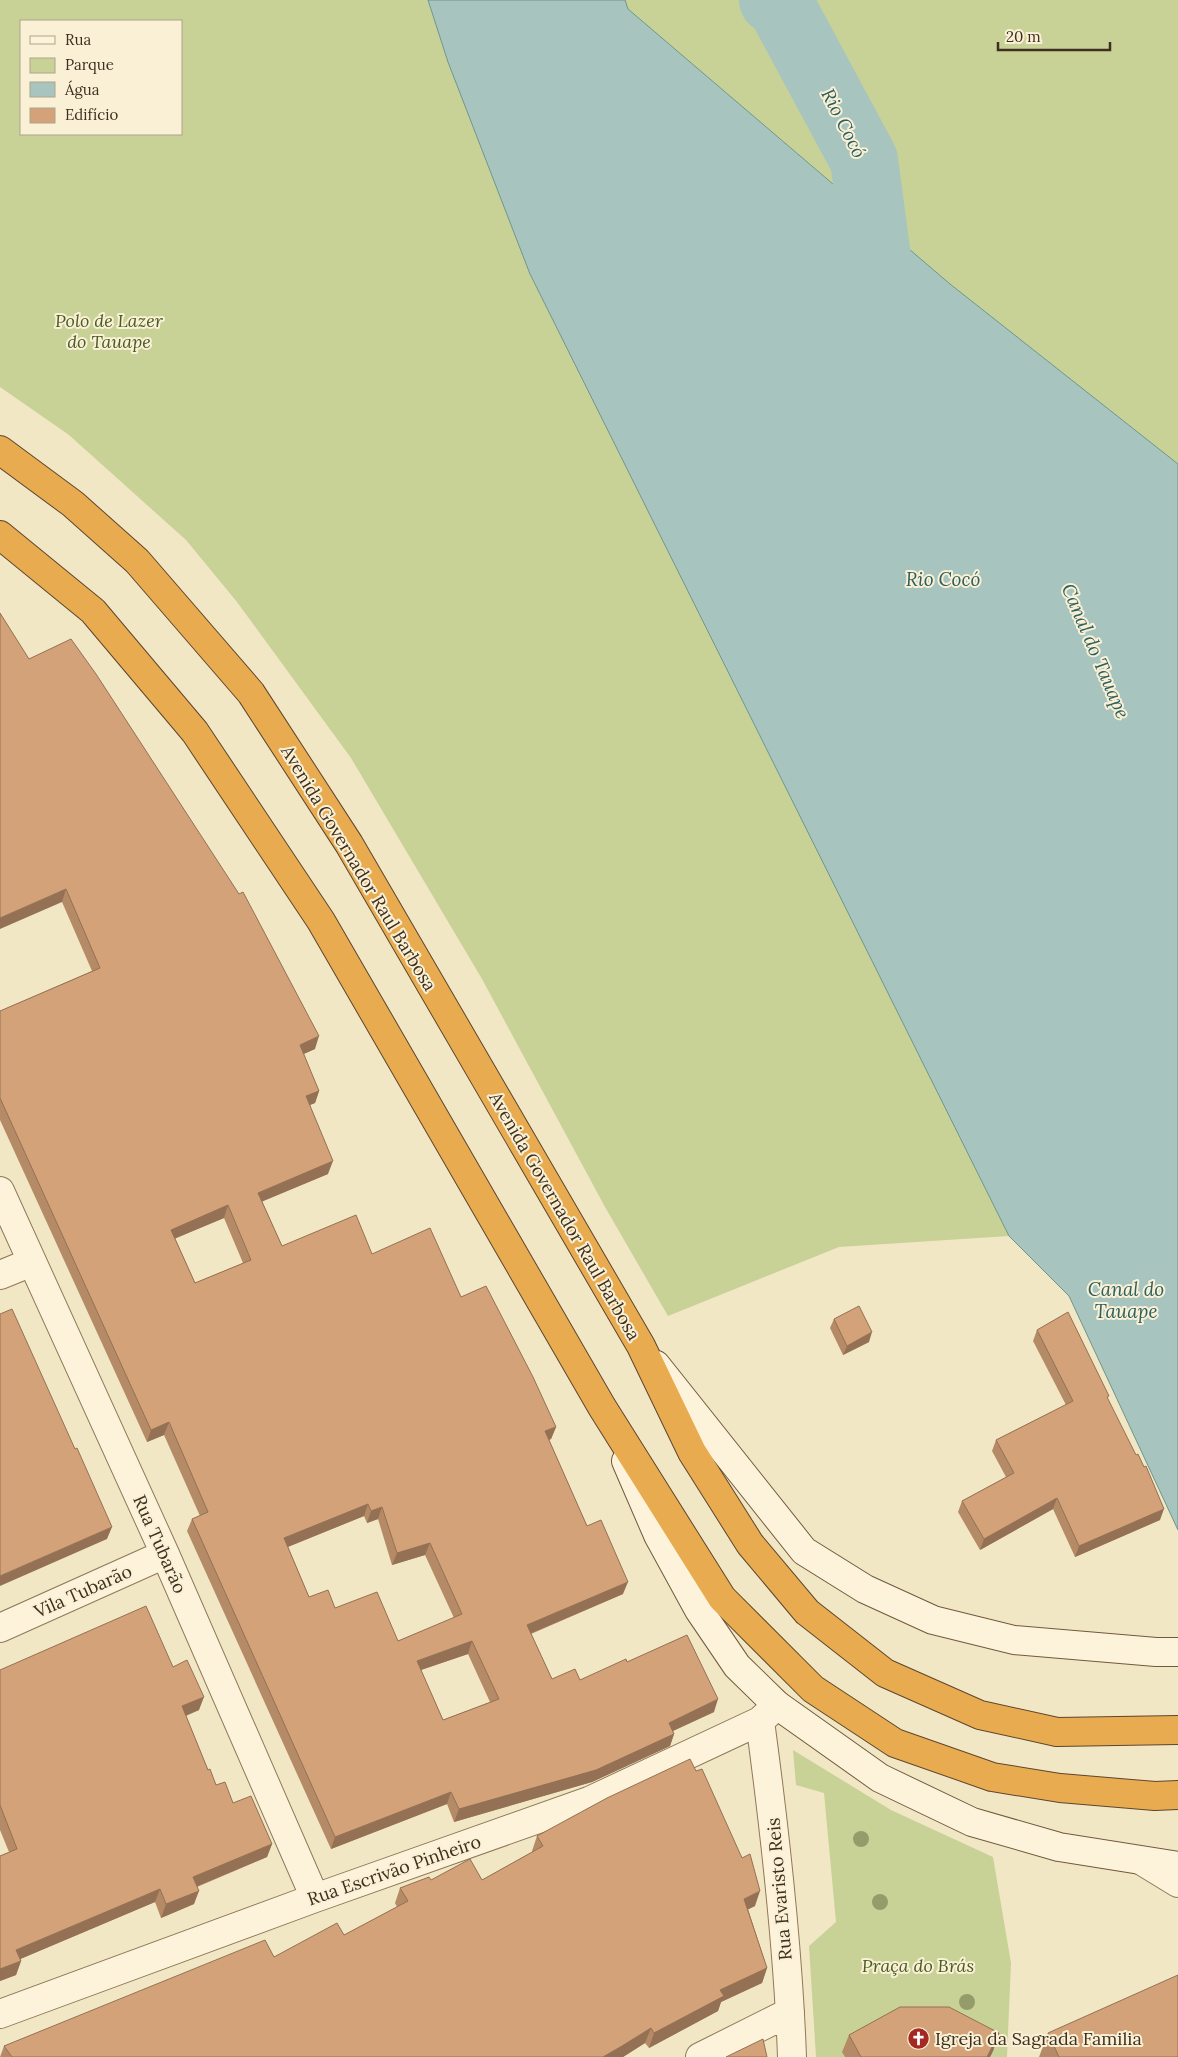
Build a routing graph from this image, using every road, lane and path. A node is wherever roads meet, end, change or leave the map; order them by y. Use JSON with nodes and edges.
{"nodes":[{"id":1,"x":0,"y":450,"type":"edge"},
{"id":2,"x":0,"y":535,"type":"edge"},
{"id":3,"x":0,"y":1191,"type":"edge"},
{"id":4,"x":32,"y":1262,"type":"junction"},
{"id":5,"x":0,"y":1275,"type":"edge"},
{"id":6,"x":641,"y":1346,"type":"junction"},
{"id":7,"x":602,"y":1407,"type":"junction"},
{"id":8,"x":165,"y":1554,"type":"junction"},
{"id":9,"x":0,"y":1628,"type":"edge"},
{"id":10,"x":1167,"y":1652,"type":"edge"},
{"id":11,"x":769,"y":1713,"type":"junction"},
{"id":12,"x":1178,"y":1730,"type":"edge"},
{"id":13,"x":1166,"y":1795,"type":"edge"},
{"id":14,"x":1142,"y":1861,"type":"junction"},
{"id":15,"x":1178,"y":1866,"type":"edge"},
{"id":16,"x":1178,"y":1883,"type":"edge"},
{"id":17,"x":315,"y":1898,"type":"junction"},
{"id":18,"x":790,"y":2012,"type":"junction"},
{"id":19,"x":0,"y":2014,"type":"edge"},
{"id":20,"x":700,"y":2057,"type":"edge"},
{"id":21,"x":792,"y":2057,"type":"edge"}],
"edges":[{"from":1,"to":6,"type":"highway","name":"Avenida Governador Raul Barbosa"},
{"from":2,"to":7,"type":"highway"},
{"from":3,"to":4,"type":"street","name":"Rua Tubarão"},
{"from":4,"to":5,"type":"street"},
{"from":4,"to":8,"type":"street","name":"Rua Tubarão"},
{"from":6,"to":10,"type":"street","name":"Avenida Governador Raul Barbosa"},
{"from":6,"to":12,"type":"highway","name":"Avenida Governador Raul Barbosa"},
{"from":7,"to":11,"type":"street"},
{"from":7,"to":13,"type":"highway"},
{"from":8,"to":9,"type":"street","name":"Vila Tubarão"},
{"from":8,"to":17,"type":"street","name":"Rua Tubarão"},
{"from":11,"to":14,"type":"street"},
{"from":11,"to":17,"type":"street","name":"Rua Escrivão Pinheiro"},
{"from":11,"to":18,"type":"street","name":"Rua Evaristo Reis"},
{"from":14,"to":15,"type":"street"},
{"from":14,"to":16,"type":"street"},
{"from":17,"to":19,"type":"street","name":"Rua Escrivão Pinheiro"},
{"from":18,"to":20,"type":"street"},
{"from":18,"to":21,"type":"street","name":"Rua Evaristo Reis"}]}
